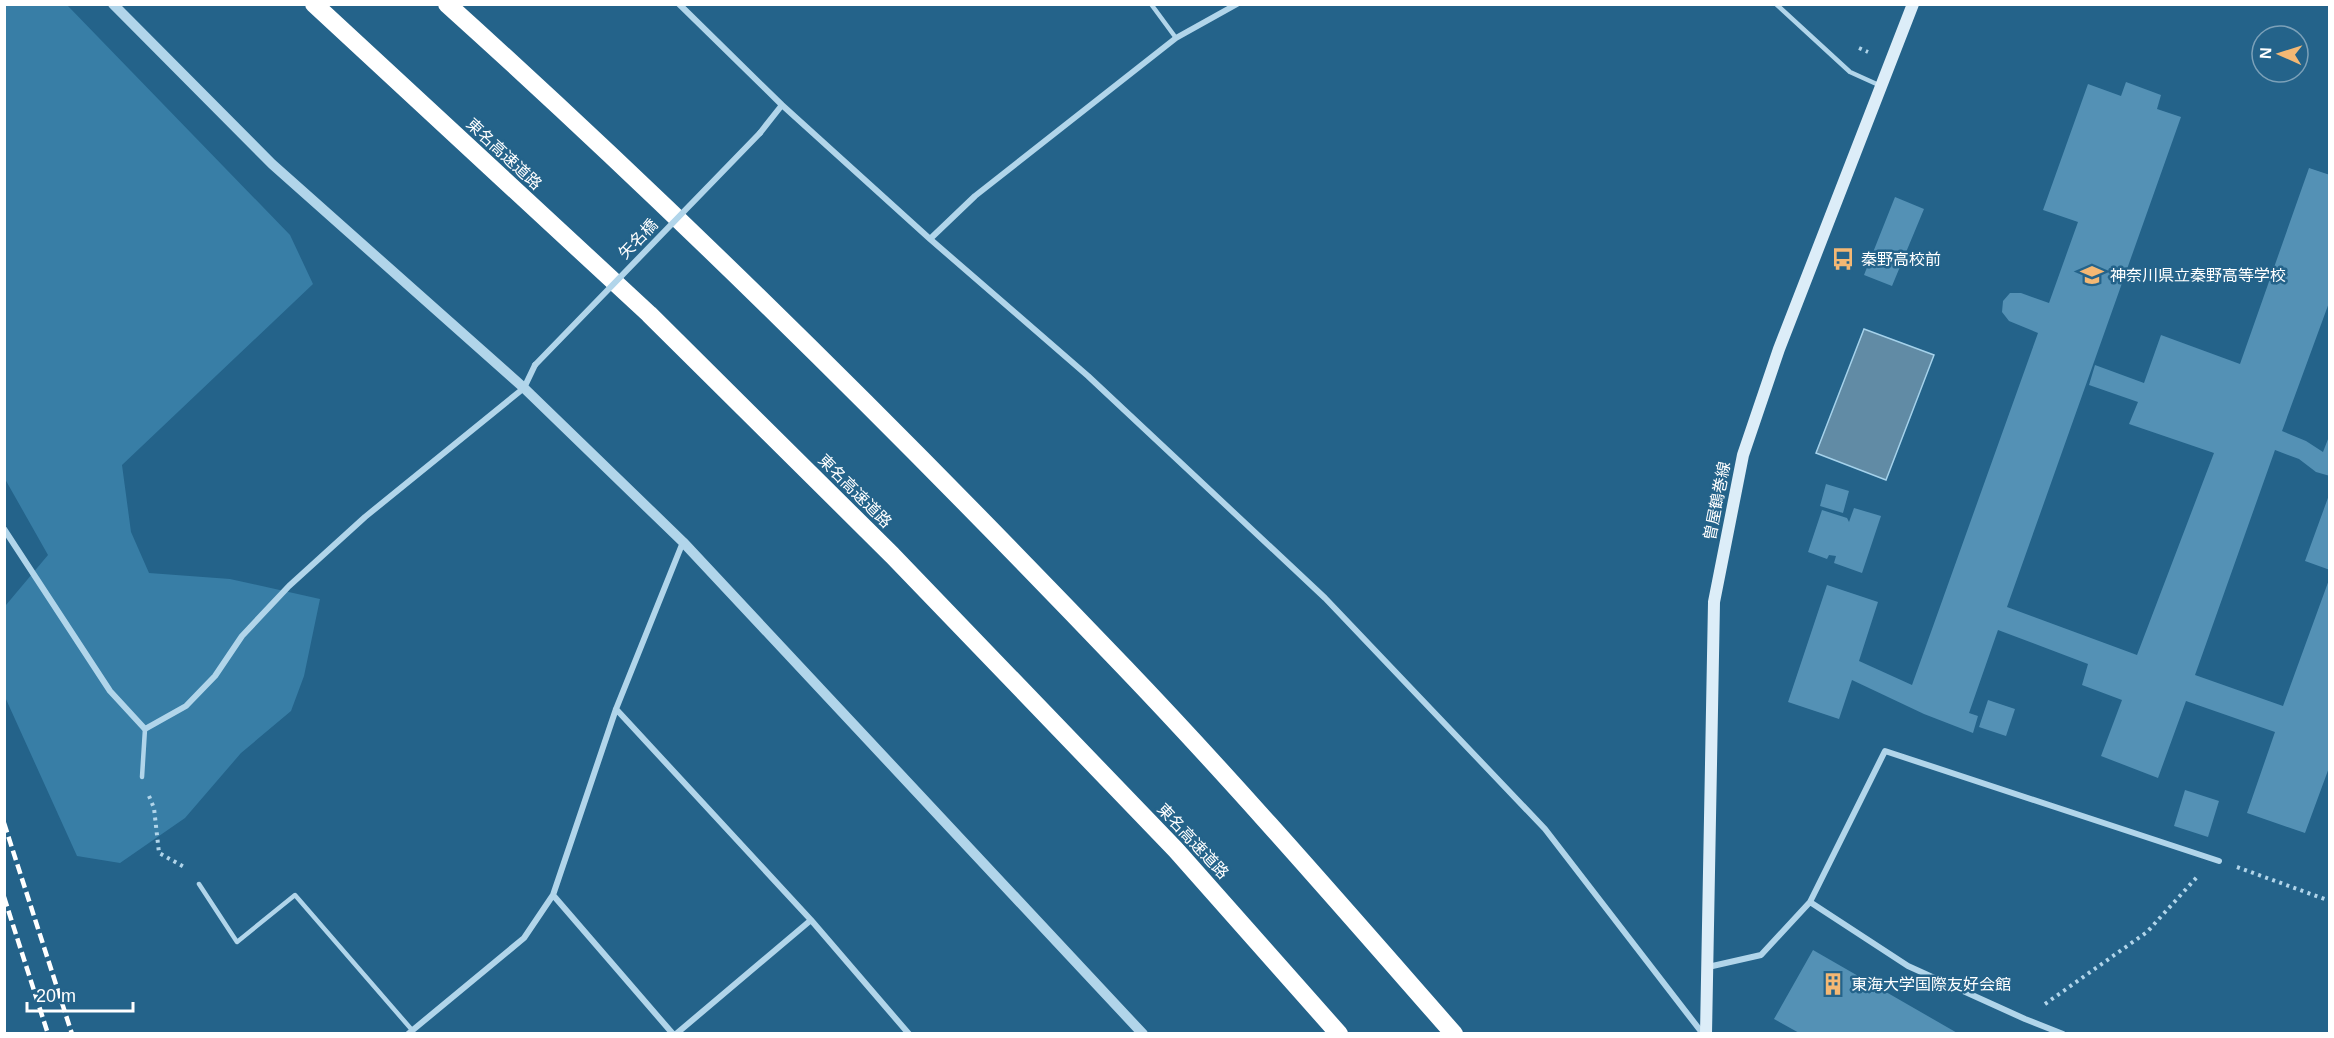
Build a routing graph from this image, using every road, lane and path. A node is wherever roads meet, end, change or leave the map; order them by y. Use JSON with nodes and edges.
{"nodes":[{"id":1,"x":113,"y":4,"type":"edge"},
{"id":2,"x":314,"y":4,"type":"edge"},
{"id":3,"x":447,"y":4,"type":"edge"},
{"id":4,"x":679,"y":4,"type":"edge"},
{"id":5,"x":1151,"y":4,"type":"edge"},
{"id":6,"x":1237,"y":4,"type":"edge"},
{"id":7,"x":1776,"y":4,"type":"edge"},
{"id":8,"x":1913,"y":4,"type":"edge"},
{"id":9,"x":1176,"y":38,"type":"junction"},
{"id":10,"x":1859,"y":48,"type":"dead end"},
{"id":11,"x":1868,"y":52,"type":"dead end"},
{"id":12,"x":1881,"y":86,"type":"junction"},
{"id":13,"x":782,"y":105,"type":"junction"},
{"id":14,"x":930,"y":239,"type":"junction"},
{"id":15,"x":524,"y":388,"type":"junction"},
{"id":16,"x":4,"y":529,"type":"edge"},
{"id":17,"x":683,"y":542,"type":"junction"},
{"id":18,"x":616,"y":709,"type":"junction"},
{"id":19,"x":145,"y":729,"type":"junction"},
{"id":20,"x":142,"y":777,"type":"joint"},
{"id":21,"x":2219,"y":861,"type":"junction"},
{"id":22,"x":199,"y":884,"type":"joint"},
{"id":23,"x":553,"y":895,"type":"junction"},
{"id":24,"x":2330,"y":901,"type":"edge"},
{"id":25,"x":1810,"y":902,"type":"junction"},
{"id":26,"x":812,"y":920,"type":"junction"},
{"id":27,"x":1708,"y":967,"type":"junction"},
{"id":28,"x":2025,"y":1019,"type":"junction"},
{"id":29,"x":410,"y":1032,"type":"edge"},
{"id":30,"x":675,"y":1034,"type":"edge"},
{"id":31,"x":909,"y":1034,"type":"edge"},
{"id":32,"x":1143,"y":1034,"type":"edge"},
{"id":33,"x":1339,"y":1034,"type":"edge"},
{"id":34,"x":1455,"y":1034,"type":"edge"},
{"id":35,"x":1704,"y":1034,"type":"edge"},
{"id":36,"x":2063,"y":1034,"type":"edge"}],
"edges":[{"from":1,"to":15,"type":"street"},
{"from":2,"to":33,"type":"highway","name":"東名高速道路"},
{"from":3,"to":34,"type":"highway"},
{"from":4,"to":13,"type":"street"},
{"from":5,"to":9,"type":"lane"},
{"from":6,"to":9,"type":"street"},
{"from":7,"to":12,"type":"lane"},
{"from":8,"to":12,"type":"main road","name":"曽屋鶴巻線"},
{"from":9,"to":14,"type":"street"},
{"from":10,"to":11,"type":"path"},
{"from":12,"to":27,"type":"main road","name":"曽屋鶴巻線"},
{"from":13,"to":14,"type":"street"},
{"from":13,"to":15,"type":"street","name":"矢名橋","bridge":true},
{"from":14,"to":35,"type":"street"},
{"from":15,"to":17,"type":"street"},
{"from":15,"to":19,"type":"street"},
{"from":16,"to":19,"type":"street"},
{"from":17,"to":18,"type":"street"},
{"from":17,"to":32,"type":"street"},
{"from":18,"to":23,"type":"street"},
{"from":18,"to":26,"type":"street"},
{"from":19,"to":20,"type":"lane"},
{"from":20,"to":22,"type":"path"},
{"from":21,"to":24,"type":"path"},
{"from":21,"to":25,"type":"street"},
{"from":21,"to":28,"type":"path"},
{"from":22,"to":29,"type":"lane"},
{"from":23,"to":29,"type":"street"},
{"from":23,"to":30,"type":"street"},
{"from":25,"to":27,"type":"street"},
{"from":25,"to":28,"type":"street"},
{"from":26,"to":30,"type":"street"},
{"from":26,"to":31,"type":"street"},
{"from":27,"to":35,"type":"main road","name":"曽屋鶴巻線"},
{"from":28,"to":36,"type":"street"}]}
